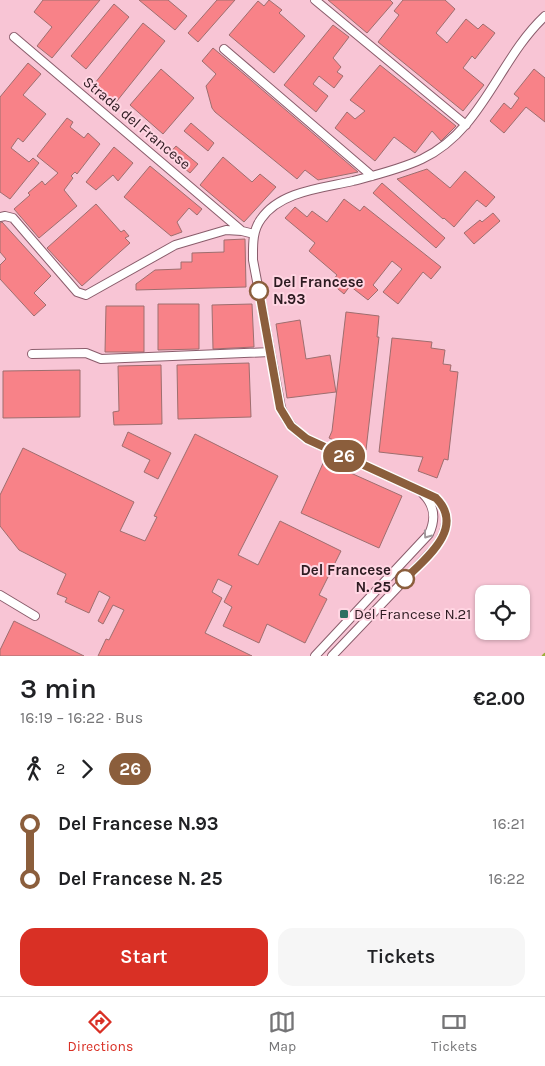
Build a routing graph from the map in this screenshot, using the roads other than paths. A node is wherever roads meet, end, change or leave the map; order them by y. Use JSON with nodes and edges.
{"nodes":[{"id":1,"x":315,"y":0,"type":"edge"},
{"id":2,"x":545,"y":16,"type":"edge"},
{"id":3,"x":14,"y":37,"type":"dead end"},
{"id":4,"x":224,"y":49,"type":"dead end"},
{"id":5,"x":466,"y":125,"type":"junction"},
{"id":6,"x":372,"y":176,"type":"junction"},
{"id":7,"x":0,"y":217,"type":"edge"},
{"id":8,"x":242,"y":231,"type":"junction"},
{"id":9,"x":254,"y":234,"type":"junction"},
{"id":10,"x":270,"y":352,"type":"junction"},
{"id":11,"x":32,"y":354,"type":"dead end"},
{"id":12,"x":422,"y":492,"type":"junction"},
{"id":13,"x":390,"y":576,"type":"junction"},
{"id":14,"x":400,"y":585,"type":"junction"},
{"id":15,"x":0,"y":595,"type":"edge"},
{"id":16,"x":35,"y":616,"type":"dead end"},
{"id":17,"x":315,"y":656,"type":"edge"},
{"id":18,"x":332,"y":656,"type":"edge"}],
"edges":[{"from":1,"to":5,"type":"street"},
{"from":2,"to":5,"type":"street"},
{"from":3,"to":8,"type":"street","name":"Strada del Francese"},
{"from":4,"to":6,"type":"street"},
{"from":5,"to":6,"type":"street"},
{"from":6,"to":9,"type":"street"},
{"from":7,"to":8,"type":"street","name":"Strada del Francese"},
{"from":8,"to":9,"type":"street","name":"Strada del Francese"},
{"from":9,"to":10,"type":"street"},
{"from":10,"to":11,"type":"street"},
{"from":10,"to":12,"type":"street"},
{"from":12,"to":13,"type":"street","one_way":true},
{"from":12,"to":14,"type":"street"},
{"from":13,"to":14,"type":"street"},
{"from":13,"to":17,"type":"street"},
{"from":14,"to":18,"type":"street"},
{"from":15,"to":16,"type":"street"}]}
